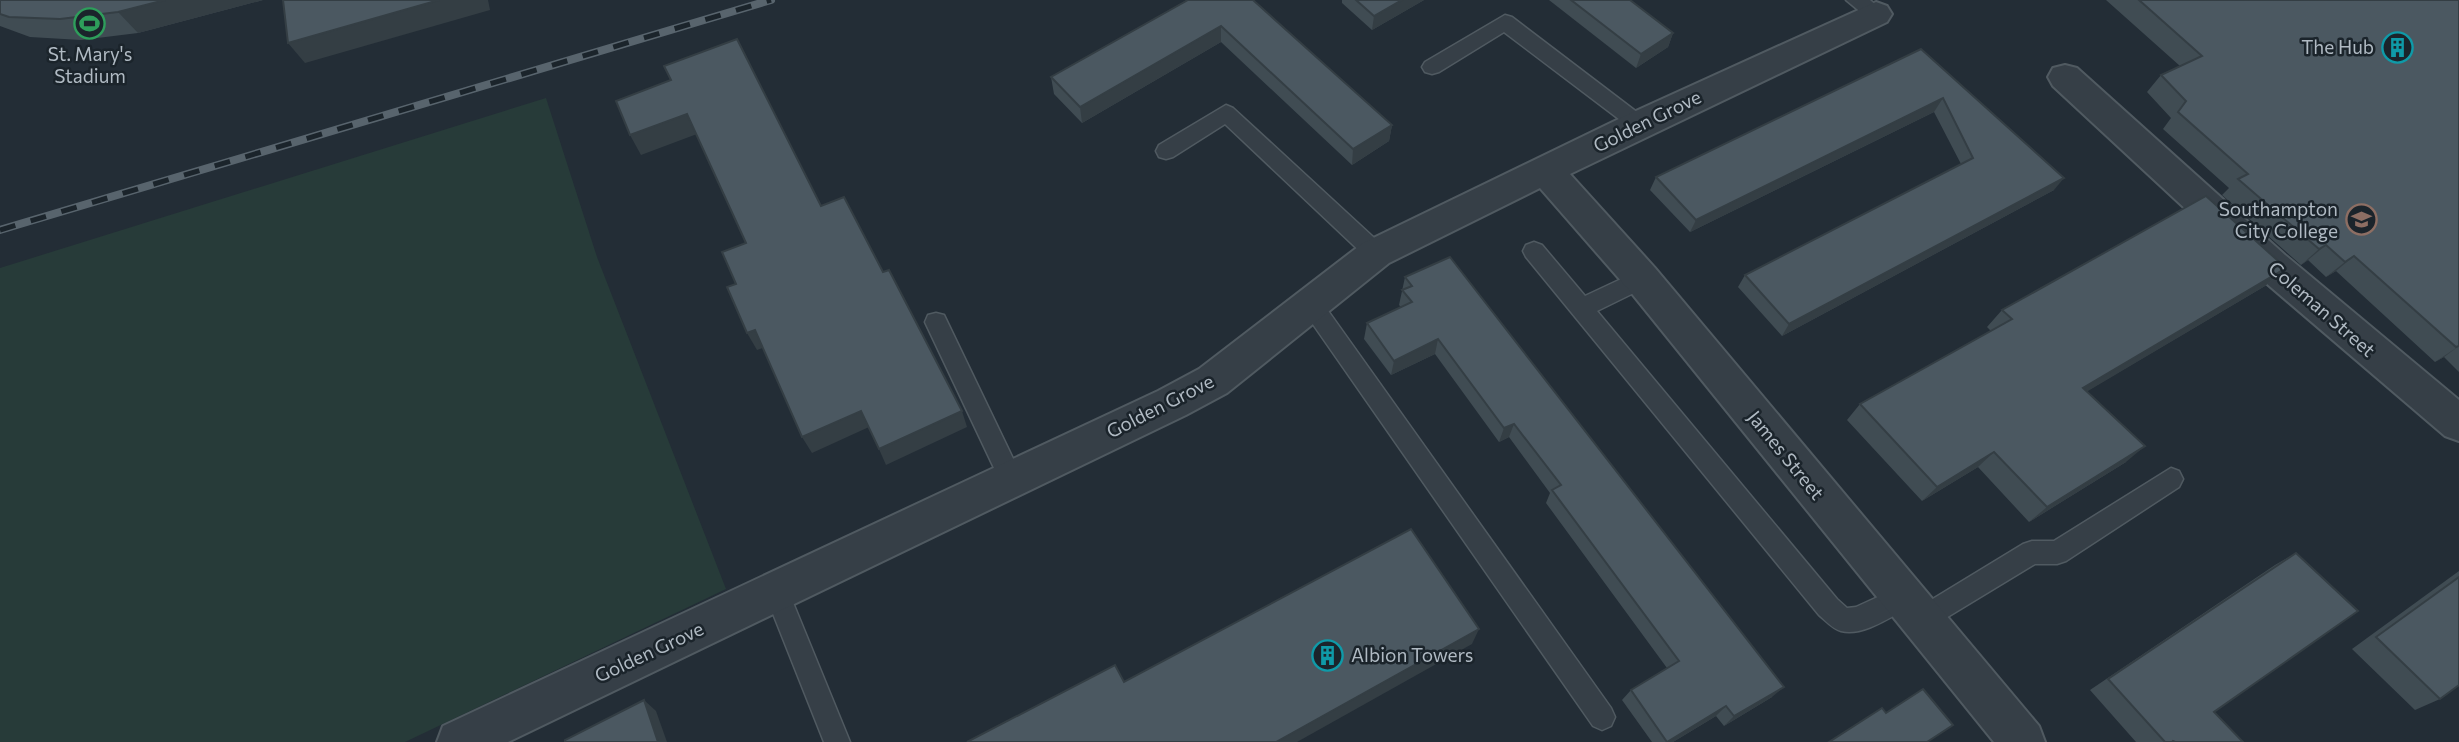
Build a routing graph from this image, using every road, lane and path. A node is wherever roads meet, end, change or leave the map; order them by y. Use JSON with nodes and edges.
{"nodes":[{"id":1,"x":1866,"y":7,"type":"edge"},
{"id":2,"x":1432,"y":67,"type":"dead end"},
{"id":3,"x":2065,"y":77,"type":"dead end"},
{"id":4,"x":1639,"y":124,"type":"junction"},
{"id":5,"x":1166,"y":151,"type":"dead end"},
{"id":6,"x":1545,"y":171,"type":"junction"},
{"id":7,"x":1534,"y":251,"type":"dead end"},
{"id":8,"x":1376,"y":253,"type":"junction"},
{"id":9,"x":1642,"y":279,"type":"junction"},
{"id":10,"x":1311,"y":304,"type":"junction"},
{"id":11,"x":1582,"y":308,"type":"junction"},
{"id":12,"x":936,"y":322,"type":"dead end"},
{"id":13,"x":2459,"y":424,"type":"edge"},
{"id":14,"x":2172,"y":479,"type":"dead end"},
{"id":15,"x":1011,"y":480,"type":"junction"},
{"id":16,"x":776,"y":591,"type":"junction"},
{"id":17,"x":1913,"y":608,"type":"junction"},
{"id":18,"x":1602,"y":717,"type":"dead end"},
{"id":19,"x":459,"y":742,"type":"edge"},
{"id":20,"x":837,"y":742,"type":"edge"},
{"id":21,"x":2023,"y":742,"type":"edge"}],
"edges":[{"from":1,"to":4,"type":"street","name":"Golden Grove"},
{"from":2,"to":4,"type":"lane"},
{"from":3,"to":13,"type":"street","name":"Coleman Street"},
{"from":4,"to":6,"type":"street","name":"Golden Grove"},
{"from":5,"to":8,"type":"lane"},
{"from":6,"to":8,"type":"street","name":"Golden Grove"},
{"from":6,"to":9,"type":"street","name":"James Street"},
{"from":7,"to":11,"type":"lane"},
{"from":8,"to":10,"type":"street","name":"Golden Grove"},
{"from":9,"to":11,"type":"lane"},
{"from":9,"to":17,"type":"street","name":"James Street"},
{"from":10,"to":15,"type":"street","name":"Golden Grove"},
{"from":10,"to":18,"type":"lane"},
{"from":11,"to":17,"type":"lane"},
{"from":12,"to":15,"type":"lane"},
{"from":14,"to":17,"type":"lane"},
{"from":15,"to":16,"type":"street","name":"Golden Grove"},
{"from":16,"to":19,"type":"street","name":"Golden Grove"},
{"from":16,"to":20,"type":"lane"},
{"from":17,"to":21,"type":"street","name":"James Street"}]}
